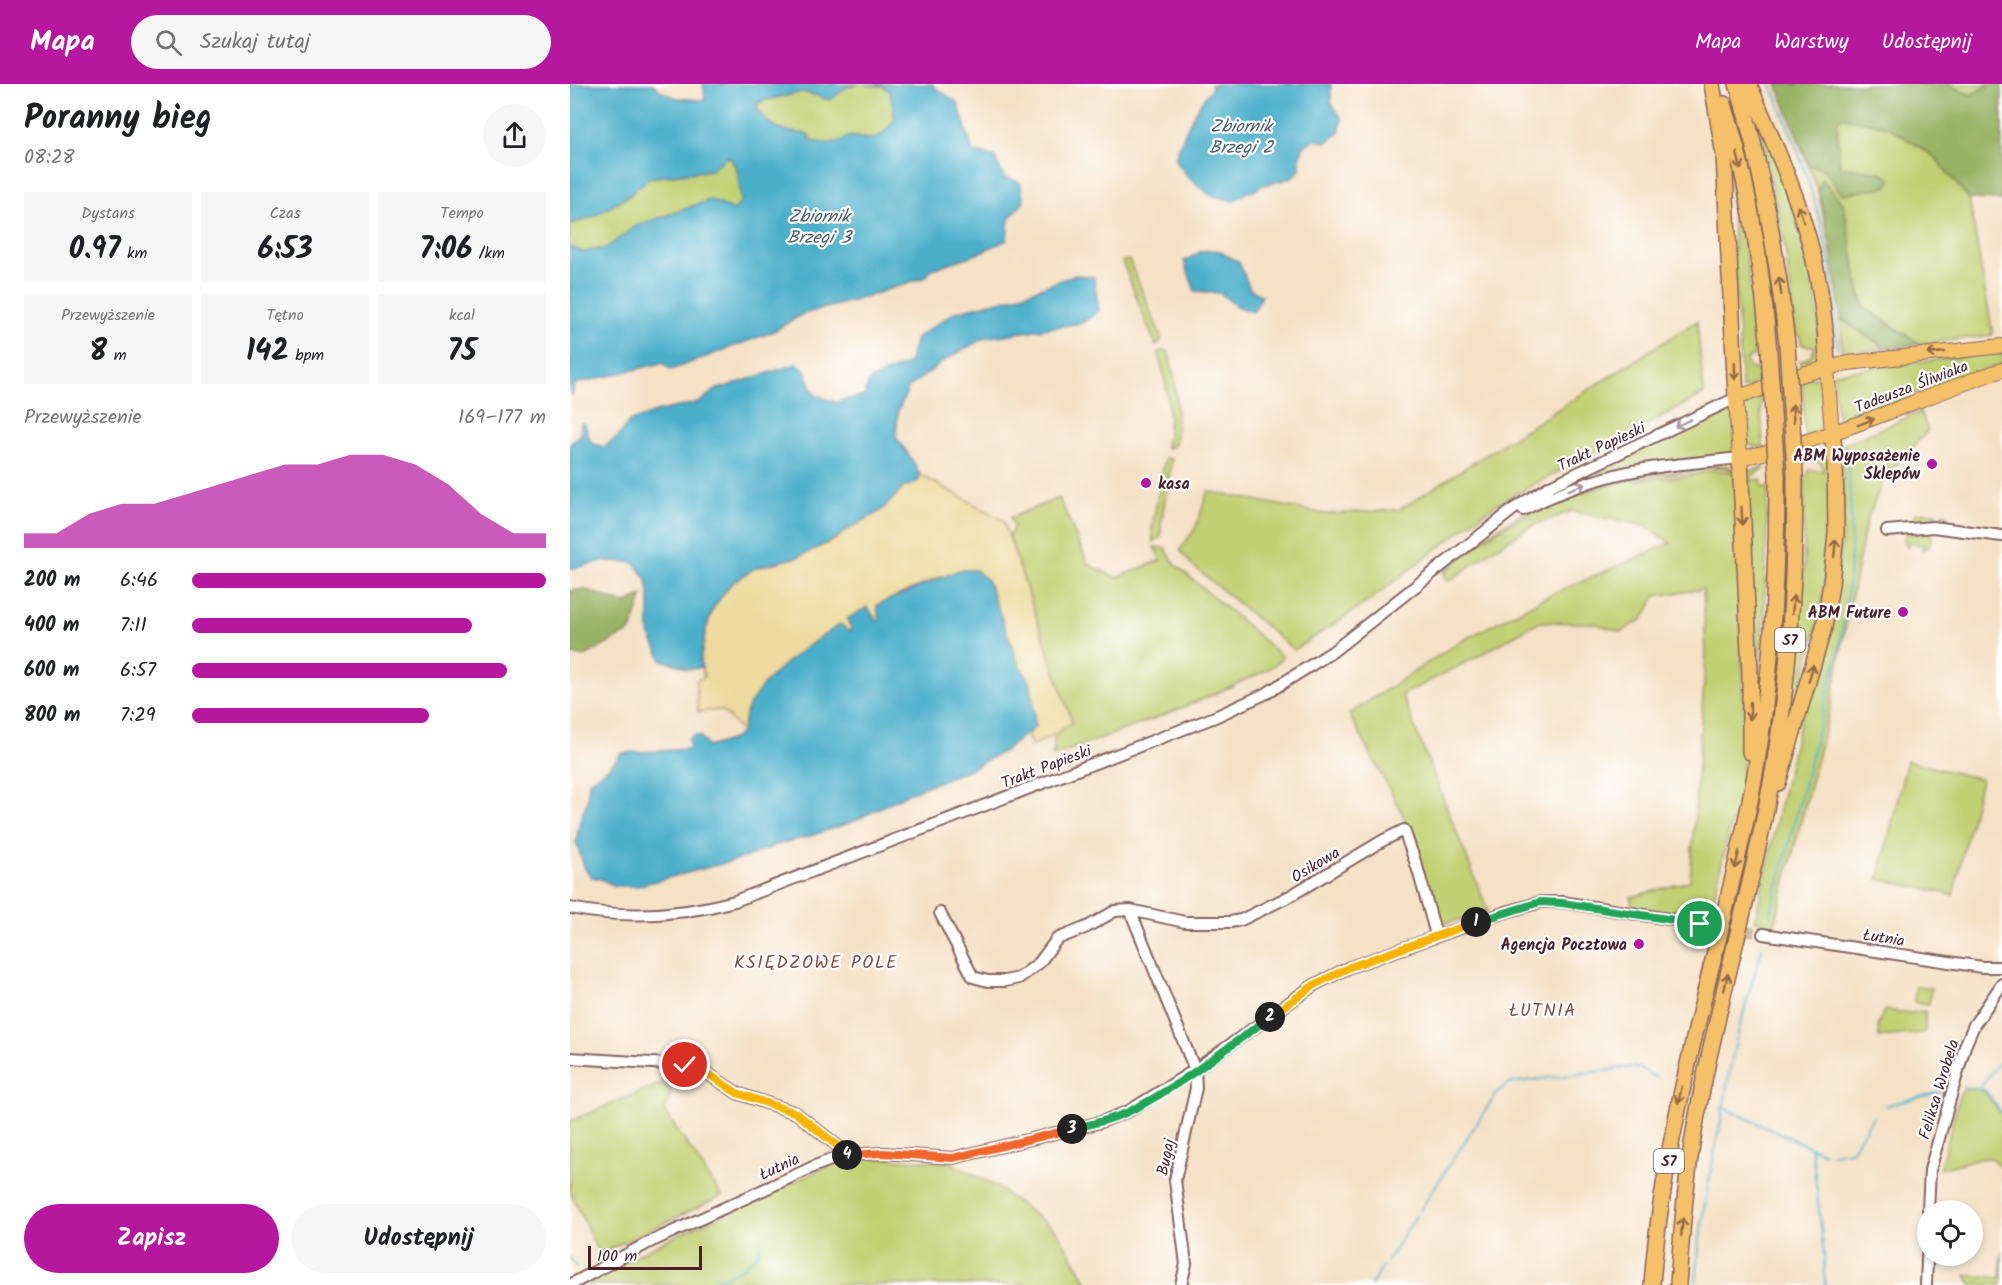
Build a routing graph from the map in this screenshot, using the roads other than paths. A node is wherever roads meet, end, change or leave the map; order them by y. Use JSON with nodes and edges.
{"nodes":[{"id":1,"x":1712,"y":84,"type":"edge"},
{"id":2,"x":1718,"y":84,"type":"edge"},
{"id":3,"x":1737,"y":84,"type":"edge"},
{"id":4,"x":1749,"y":84,"type":"edge"},
{"id":5,"x":2002,"y":346,"type":"edge"},
{"id":6,"x":1827,"y":368,"type":"junction"},
{"id":7,"x":2002,"y":370,"type":"edge"},
{"id":8,"x":1736,"y":398,"type":"junction"},
{"id":9,"x":1832,"y":434,"type":"junction"},
{"id":10,"x":1740,"y":458,"type":"junction"},
{"id":11,"x":1486,"y":530,"type":"junction"},
{"id":12,"x":1887,"y":531,"type":"dead end"},
{"id":13,"x":2002,"y":536,"type":"edge"},
{"id":14,"x":1749,"y":803,"type":"junction"},
{"id":15,"x":1767,"y":808,"type":"junction"},
{"id":16,"x":570,"y":908,"type":"edge"},
{"id":17,"x":1130,"y":910,"type":"junction"},
{"id":18,"x":940,"y":913,"type":"dead end"},
{"id":19,"x":1700,"y":924,"type":"tunnel mouth"},
{"id":20,"x":1762,"y":934,"type":"tunnel mouth"},
{"id":21,"x":1436,"y":936,"type":"junction"},
{"id":22,"x":2002,"y":967,"type":"edge"},
{"id":23,"x":2002,"y":984,"type":"edge"},
{"id":24,"x":570,"y":1058,"type":"edge"},
{"id":25,"x":1195,"y":1070,"type":"junction"},
{"id":26,"x":844,"y":1155,"type":"junction"},
{"id":27,"x":1928,"y":1200,"type":"edge"},
{"id":28,"x":1927,"y":1266,"type":"edge"},
{"id":29,"x":570,"y":1285,"type":"edge"},
{"id":30,"x":1181,"y":1285,"type":"edge"},
{"id":31,"x":1652,"y":1285,"type":"edge"},
{"id":32,"x":1678,"y":1285,"type":"edge"},
{"id":33,"x":1926,"y":1285,"type":"edge"}],
"edges":[{"from":1,"to":8,"type":"highway","one_way":true},
{"from":2,"to":14,"type":"highway","number":"S7","one_way":true,"bridge":true},
{"from":15,"to":3,"type":"highway","number":"S7","one_way":true,"bridge":true},
{"from":6,"to":4,"type":"highway","one_way":true},
{"from":5,"to":6,"type":"main road","name":"Tadeusza Śliwiaka","one_way":true},
{"from":6,"to":8,"type":"main road","name":"Tadeusza Śliwiaka"},
{"from":6,"to":9,"type":"main road"},
{"from":9,"to":7,"type":"main road","name":"Tadeusza Śliwiaka","one_way":true},
{"from":8,"to":10,"type":"main road"},
{"from":8,"to":11,"type":"street","name":"Trakt Papieski","one_way":true},
{"from":9,"to":10,"type":"main road","name":"Tadeusza Śliwiaka"},
{"from":15,"to":9,"type":"highway","one_way":true},
{"from":11,"to":10,"type":"street","name":"Trakt Papieski","one_way":true},
{"from":10,"to":14,"type":"highway","one_way":true},
{"from":11,"to":16,"type":"street","name":"Trakt Papieski"},
{"from":12,"to":13,"type":"street"},
{"from":14,"to":31,"type":"highway","number":"S7","one_way":true},
{"from":32,"to":15,"type":"highway","number":"S7","one_way":true},
{"from":17,"to":18,"type":"street","name":"Osikowa"},
{"from":17,"to":21,"type":"street","name":"Osikowa"},
{"from":17,"to":25,"type":"street"},
{"from":19,"to":21,"type":"street","name":"Łutnia"},
{"from":20,"to":22,"type":"street","name":"Łutnia"},
{"from":21,"to":25,"type":"street","name":"Łutnia"},
{"from":23,"to":27,"type":"street","name":"Feliksa Wrobela"},
{"from":24,"to":26,"type":"street"},
{"from":25,"to":26,"type":"street","name":"Łutnia"},
{"from":25,"to":30,"type":"street","name":"Bugaj"},
{"from":26,"to":29,"type":"street","name":"Łutnia"},
{"from":28,"to":33,"type":"street"}]}
